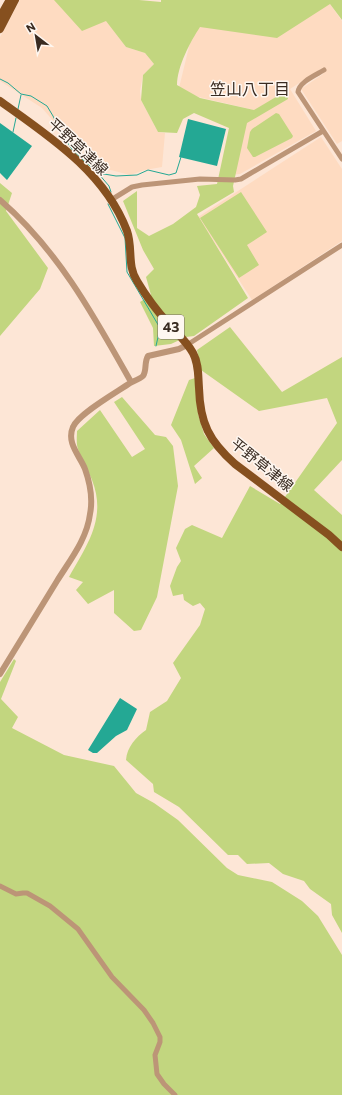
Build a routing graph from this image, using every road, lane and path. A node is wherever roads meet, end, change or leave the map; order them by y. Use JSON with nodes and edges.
{"nodes":[{"id":1,"x":9,"y":0,"type":"edge"},
{"id":2,"x":15,"y":0,"type":"edge"},
{"id":3,"x":0,"y":17,"type":"edge"},
{"id":4,"x":0,"y":29,"type":"edge"},
{"id":5,"x":324,"y":70,"type":"dead end"},
{"id":6,"x":0,"y":101,"type":"edge"},
{"id":7,"x":323,"y":131,"type":"junction"},
{"id":8,"x":342,"y":159,"type":"edge"},
{"id":9,"x":0,"y":200,"type":"edge"},
{"id":10,"x":111,"y":200,"type":"junction"},
{"id":11,"x":342,"y":245,"type":"edge"},
{"id":12,"x":187,"y":345,"type":"junction"},
{"id":13,"x":131,"y":382,"type":"junction"},
{"id":14,"x":342,"y":547,"type":"edge"},
{"id":15,"x":0,"y":674,"type":"edge"},
{"id":16,"x":0,"y":886,"type":"edge"},
{"id":17,"x":175,"y":1095,"type":"edge"}],
"edges":[{"from":1,"to":3,"type":"main road"},
{"from":2,"to":4,"type":"main road"},
{"from":5,"to":7,"type":"street"},
{"from":6,"to":10,"type":"main road","name":"平野草津線","number":"43"},
{"from":7,"to":8,"type":"street"},
{"from":7,"to":10,"type":"street"},
{"from":9,"to":13,"type":"street"},
{"from":10,"to":12,"type":"main road","name":"平野草津線","number":"43"},
{"from":11,"to":12,"type":"street"},
{"from":12,"to":13,"type":"street"},
{"from":12,"to":14,"type":"main road","name":"平野草津線","number":"43"},
{"from":13,"to":15,"type":"street"},
{"from":16,"to":17,"type":"street"}]}
